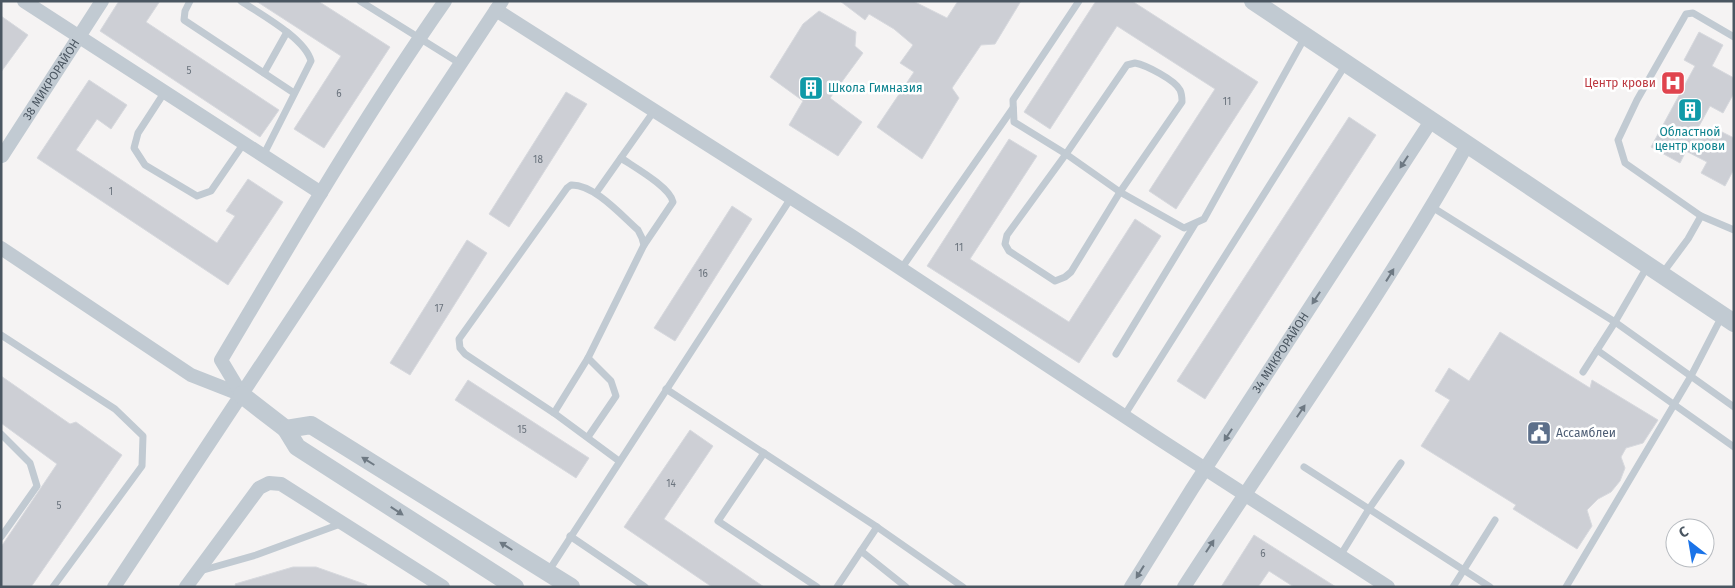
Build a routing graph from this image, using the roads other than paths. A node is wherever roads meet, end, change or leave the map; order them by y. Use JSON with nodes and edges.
{"nodes":[{"id":1,"x":24,"y":1,"type":"edge"},
{"id":2,"x":102,"y":1,"type":"edge"},
{"id":3,"x":190,"y":1,"type":"edge"},
{"id":4,"x":241,"y":1,"type":"edge"},
{"id":5,"x":360,"y":1,"type":"edge"},
{"id":6,"x":444,"y":1,"type":"edge"},
{"id":7,"x":1079,"y":1,"type":"edge"},
{"id":8,"x":1253,"y":1,"type":"edge"},
{"id":9,"x":499,"y":6,"type":"edge"},
{"id":10,"x":286,"y":32,"type":"junction"},
{"id":11,"x":78,"y":36,"type":"junction"},
{"id":12,"x":1306,"y":37,"type":"junction"},
{"id":13,"x":1734,"y":37,"type":"edge"},
{"id":14,"x":419,"y":38,"type":"junction"},
{"id":15,"x":461,"y":64,"type":"junction"},
{"id":16,"x":1346,"y":64,"type":"junction"},
{"id":17,"x":264,"y":73,"type":"junction"},
{"id":18,"x":164,"y":93,"type":"junction"},
{"id":19,"x":294,"y":93,"type":"junction"},
{"id":20,"x":1013,"y":108,"type":"junction"},
{"id":21,"x":654,"y":111,"type":"junction"},
{"id":22,"x":1431,"y":121,"type":"junction"},
{"id":23,"x":244,"y":143,"type":"junction"},
{"id":24,"x":1467,"y":145,"type":"junction"},
{"id":25,"x":1066,"y":154,"type":"junction"},
{"id":26,"x":1,"y":156,"type":"edge"},
{"id":27,"x":263,"y":156,"type":"junction"},
{"id":28,"x":621,"y":158,"type":"junction"},
{"id":29,"x":1120,"y":192,"type":"junction"},
{"id":30,"x":321,"y":193,"type":"junction"},
{"id":31,"x":596,"y":193,"type":"junction"},
{"id":32,"x":791,"y":198,"type":"junction"},
{"id":33,"x":1432,"y":207,"type":"junction"},
{"id":34,"x":1701,"y":216,"type":"junction"},
{"id":35,"x":1195,"y":223,"type":"junction"},
{"id":36,"x":1734,"y":230,"type":"edge"},
{"id":37,"x":644,"y":245,"type":"junction"},
{"id":38,"x":1,"y":248,"type":"edge"},
{"id":39,"x":901,"y":268,"type":"junction"},
{"id":40,"x":1654,"y":271,"type":"junction"},
{"id":41,"x":1728,"y":319,"type":"edge"},
{"id":42,"x":1616,"y":322,"type":"junction"},
{"id":43,"x":1,"y":335,"type":"edge"},
{"id":44,"x":1597,"y":350,"type":"junction"},
{"id":45,"x":1116,"y":354,"type":"dead end"},
{"id":46,"x":588,"y":358,"type":"junction"},
{"id":47,"x":1583,"y":372,"type":"dead end"},
{"id":48,"x":1691,"y":376,"type":"junction"},
{"id":49,"x":666,"y":389,"type":"junction"},
{"id":50,"x":242,"y":395,"type":"junction"},
{"id":51,"x":1674,"y":405,"type":"junction"},
{"id":52,"x":1734,"y":407,"type":"edge"},
{"id":53,"x":554,"y":413,"type":"junction"},
{"id":54,"x":1124,"y":416,"type":"junction"},
{"id":55,"x":286,"y":429,"type":"junction"},
{"id":56,"x":1,"y":434,"type":"edge"},
{"id":57,"x":588,"y":438,"type":"junction"},
{"id":58,"x":1734,"y":447,"type":"edge"},
{"id":59,"x":764,"y":453,"type":"junction"},
{"id":60,"x":619,"y":461,"type":"junction"},
{"id":61,"x":1401,"y":463,"type":"dead end"},
{"id":62,"x":1304,"y":467,"type":"dead end"},
{"id":63,"x":1206,"y":468,"type":"junction"},
{"id":64,"x":1244,"y":494,"type":"junction"},
{"id":65,"x":1369,"y":509,"type":"junction"},
{"id":66,"x":1494,"y":520,"type":"dead end"},
{"id":67,"x":344,"y":523,"type":"junction"},
{"id":68,"x":877,"y":527,"type":"junction"},
{"id":69,"x":570,"y":536,"type":"junction"},
{"id":70,"x":1,"y":537,"type":"edge"},
{"id":71,"x":861,"y":551,"type":"junction"},
{"id":72,"x":1340,"y":556,"type":"junction"},
{"id":73,"x":1464,"y":570,"type":"junction"},
{"id":74,"x":197,"y":572,"type":"junction"},
{"id":75,"x":548,"y":572,"type":"junction"},
{"id":76,"x":53,"y":587,"type":"edge"},
{"id":77,"x":114,"y":587,"type":"edge"},
{"id":78,"x":186,"y":587,"type":"edge"},
{"id":79,"x":443,"y":587,"type":"edge"},
{"id":80,"x":515,"y":587,"type":"edge"},
{"id":81,"x":571,"y":587,"type":"edge"},
{"id":82,"x":645,"y":587,"type":"edge"},
{"id":83,"x":817,"y":587,"type":"edge"},
{"id":84,"x":838,"y":587,"type":"edge"},
{"id":85,"x":906,"y":587,"type":"edge"},
{"id":86,"x":963,"y":587,"type":"edge"},
{"id":87,"x":1131,"y":587,"type":"edge"},
{"id":88,"x":1184,"y":587,"type":"edge"},
{"id":89,"x":1388,"y":587,"type":"edge"},
{"id":90,"x":1453,"y":587,"type":"edge"},
{"id":91,"x":1490,"y":587,"type":"edge"},
{"id":92,"x":1566,"y":587,"type":"edge"}],
"edges":[{"from":1,"to":11,"type":"street"},
{"from":2,"to":11,"type":"street","name":"38 МИКРОРАЙОН"},
{"from":3,"to":17,"type":"lane"},
{"from":4,"to":10,"type":"lane"},
{"from":5,"to":14,"type":"lane"},
{"from":6,"to":14,"type":"street"},
{"from":7,"to":20,"type":"lane"},
{"from":8,"to":12,"type":"street"},
{"from":9,"to":15,"type":"street"},
{"from":9,"to":21,"type":"street"},
{"from":10,"to":17,"type":"lane"},
{"from":10,"to":19,"type":"lane"},
{"from":11,"to":18,"type":"street"},
{"from":11,"to":26,"type":"street","name":"38 МИКРОРАЙОН"},
{"from":12,"to":16,"type":"street"},
{"from":12,"to":35,"type":"lane"},
{"from":13,"to":34,"type":"lane"},
{"from":14,"to":15,"type":"lane"},
{"from":14,"to":30,"type":"street"},
{"from":15,"to":50,"type":"street"},
{"from":16,"to":22,"type":"street"},
{"from":16,"to":54,"type":"lane"},
{"from":17,"to":19,"type":"lane"},
{"from":18,"to":23,"type":"street"},
{"from":18,"to":23,"type":"lane"},
{"from":19,"to":27,"type":"lane"},
{"from":20,"to":25,"type":"lane"},
{"from":20,"to":39,"type":"lane"},
{"from":21,"to":28,"type":"lane"},
{"from":21,"to":32,"type":"street"},
{"from":22,"to":24,"type":"street"},
{"from":22,"to":63,"type":"street","name":"34 МИКРОРАЙОН","one_way":true},
{"from":23,"to":27,"type":"street"},
{"from":24,"to":33,"type":"street"},
{"from":24,"to":40,"type":"street"},
{"from":25,"to":29,"type":"lane"},
{"from":25,"to":29,"type":"lane"},
{"from":25,"to":29,"type":"lane"},
{"from":27,"to":30,"type":"street"},
{"from":28,"to":31,"type":"lane"},
{"from":28,"to":37,"type":"lane"},
{"from":29,"to":35,"type":"lane"},
{"from":30,"to":50,"type":"street"},
{"from":31,"to":37,"type":"lane"},
{"from":31,"to":53,"type":"lane"},
{"from":32,"to":39,"type":"street"},
{"from":32,"to":49,"type":"lane"},
{"from":33,"to":42,"type":"lane"},
{"from":64,"to":33,"type":"street","one_way":true},
{"from":34,"to":36,"type":"lane"},
{"from":34,"to":40,"type":"lane"},
{"from":35,"to":45,"type":"lane"},
{"from":37,"to":46,"type":"lane"},
{"from":38,"to":50,"type":"street"},
{"from":39,"to":54,"type":"street"},
{"from":40,"to":41,"type":"street"},
{"from":40,"to":42,"type":"lane"},
{"from":41,"to":48,"type":"lane"},
{"from":42,"to":44,"type":"lane"},
{"from":42,"to":48,"type":"lane"},
{"from":43,"to":76,"type":"lane"},
{"from":44,"to":47,"type":"lane"},
{"from":44,"to":51,"type":"lane"},
{"from":46,"to":53,"type":"lane"},
{"from":46,"to":57,"type":"lane"},
{"from":48,"to":51,"type":"lane"},
{"from":48,"to":52,"type":"lane"},
{"from":49,"to":59,"type":"lane"},
{"from":49,"to":60,"type":"lane"},
{"from":50,"to":55,"type":"street"},
{"from":50,"to":77,"type":"street"},
{"from":51,"to":58,"type":"lane"},
{"from":51,"to":92,"type":"lane"},
{"from":53,"to":57,"type":"lane"},
{"from":54,"to":63,"type":"street"},
{"from":75,"to":55,"type":"street","one_way":true},
{"from":55,"to":80,"type":"street","one_way":true},
{"from":56,"to":70,"type":"lane"},
{"from":57,"to":60,"type":"lane"},
{"from":59,"to":68,"type":"lane"},
{"from":59,"to":83,"type":"lane"},
{"from":60,"to":69,"type":"lane"},
{"from":61,"to":65,"type":"lane"},
{"from":62,"to":65,"type":"lane"},
{"from":63,"to":64,"type":"street"},
{"from":63,"to":87,"type":"street","name":"34 МИКРОРАЙОН","one_way":true},
{"from":64,"to":72,"type":"street"},
{"from":88,"to":64,"type":"street","one_way":true},
{"from":65,"to":72,"type":"lane"},
{"from":65,"to":73,"type":"lane"},
{"from":66,"to":73,"type":"lane"},
{"from":67,"to":74,"type":"lane"},
{"from":67,"to":74,"type":"street"},
{"from":67,"to":79,"type":"street"},
{"from":68,"to":71,"type":"lane"},
{"from":68,"to":86,"type":"lane"},
{"from":69,"to":75,"type":"lane"},
{"from":69,"to":82,"type":"lane"},
{"from":71,"to":84,"type":"lane"},
{"from":71,"to":85,"type":"lane"},
{"from":72,"to":89,"type":"street"},
{"from":73,"to":90,"type":"lane"},
{"from":73,"to":91,"type":"lane"},
{"from":74,"to":78,"type":"street"},
{"from":75,"to":81,"type":"street"}]}
